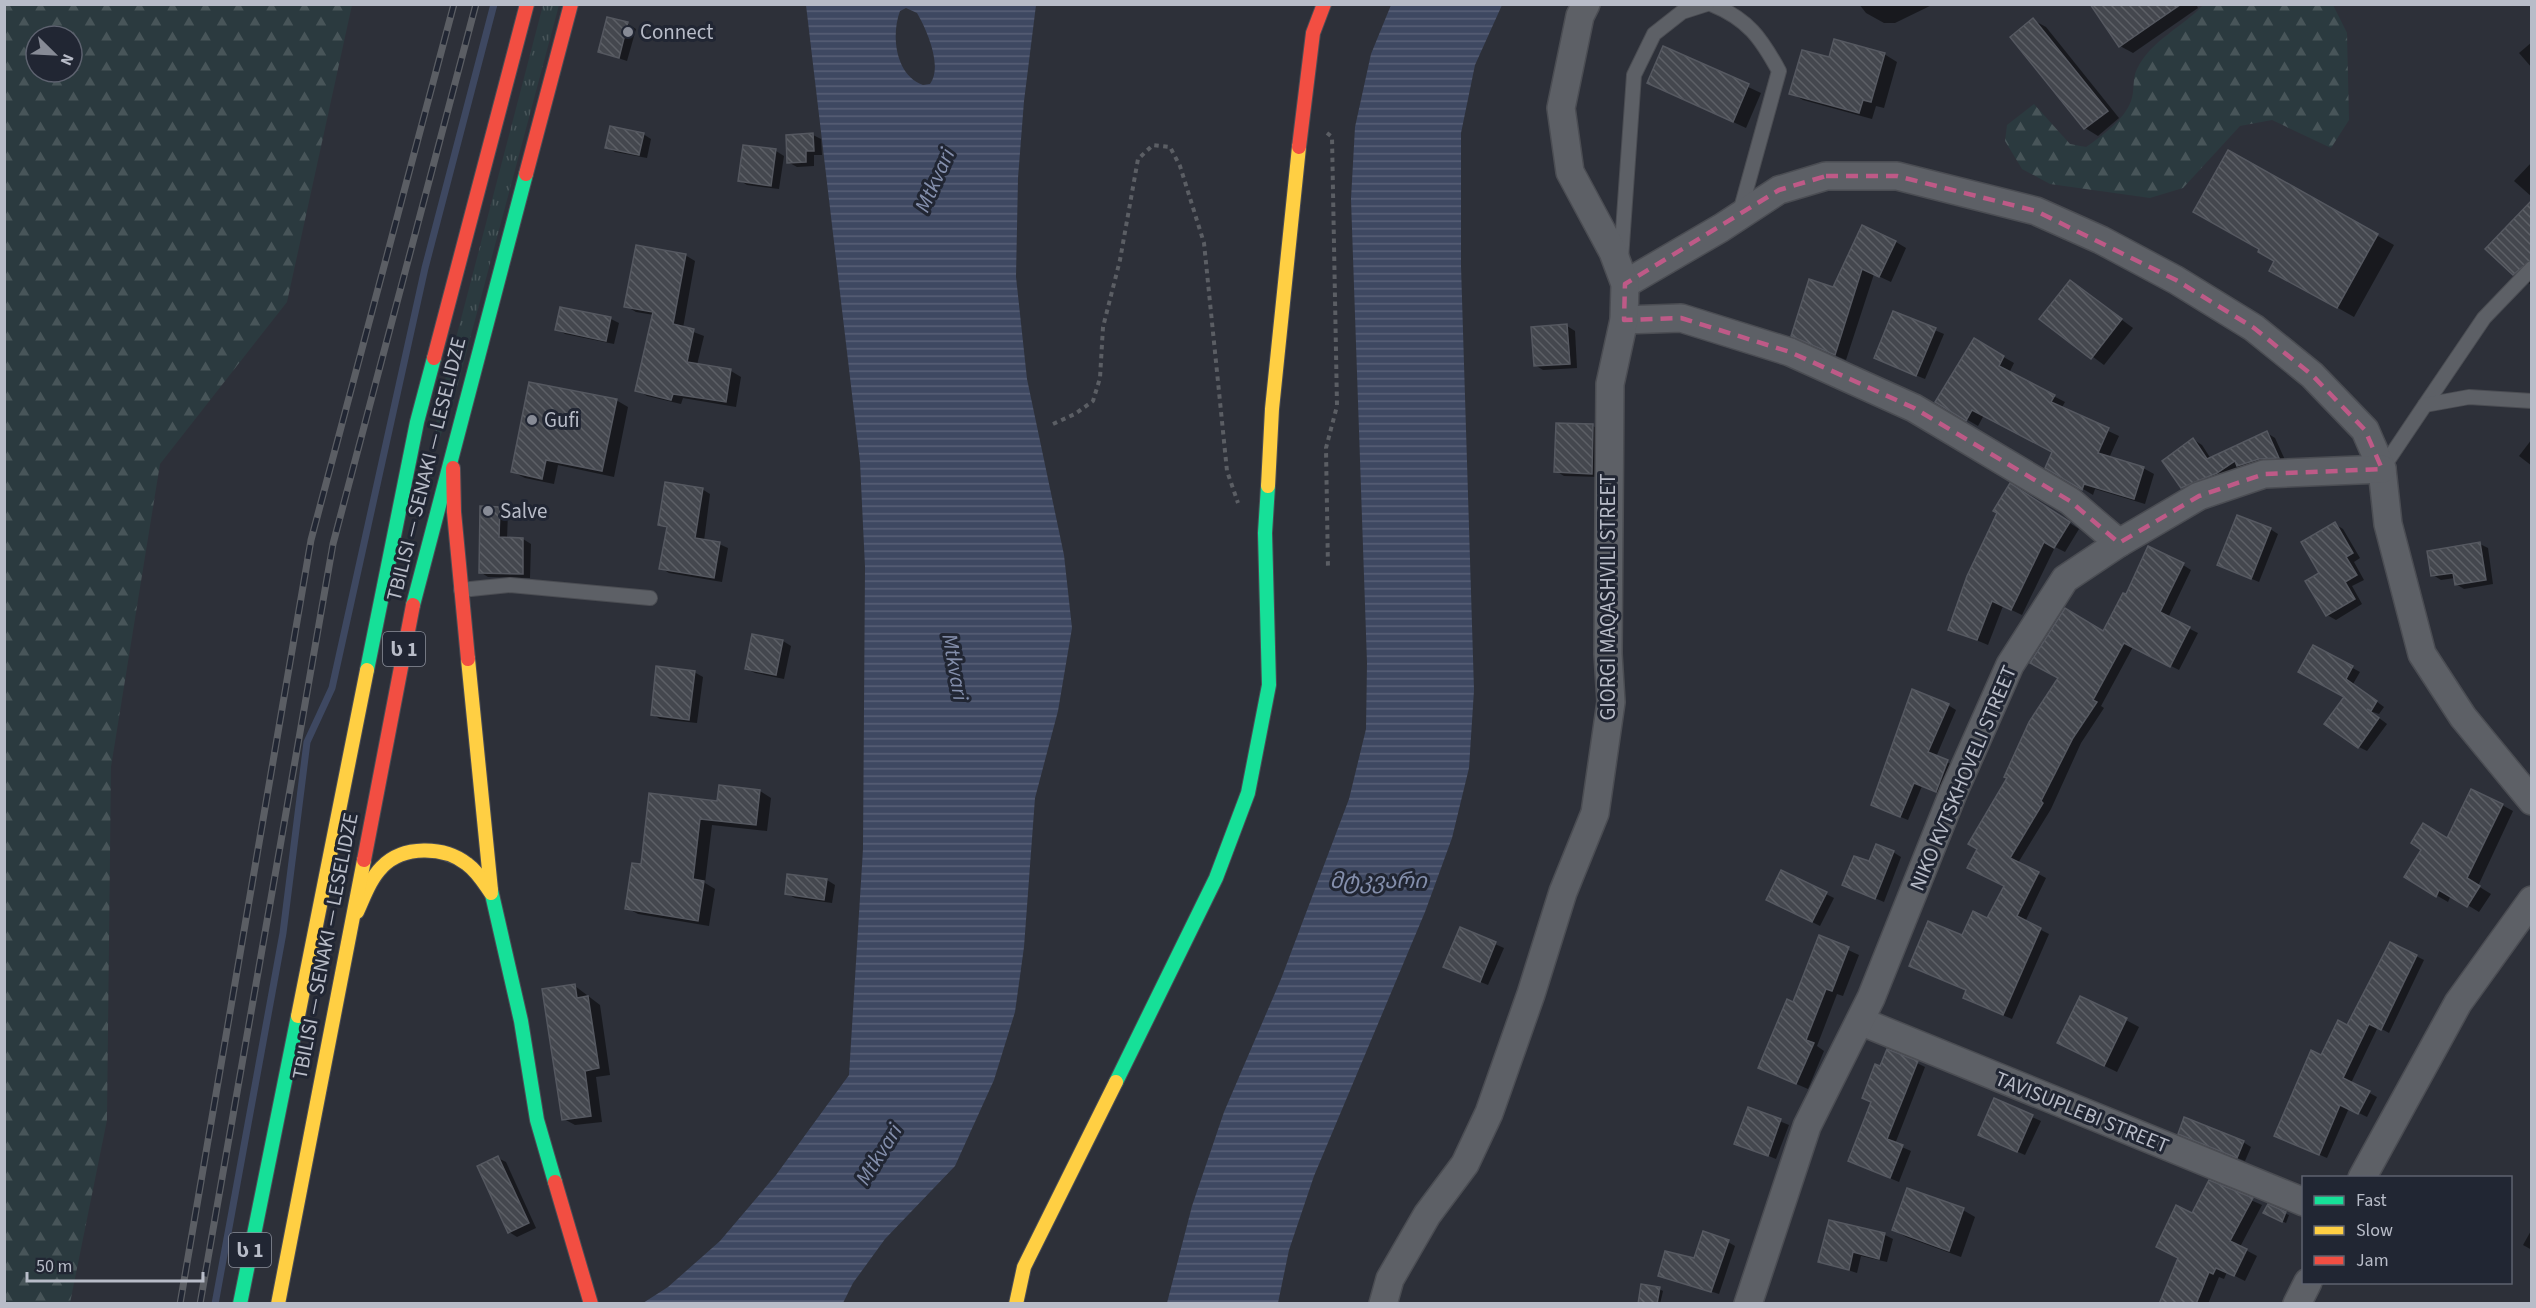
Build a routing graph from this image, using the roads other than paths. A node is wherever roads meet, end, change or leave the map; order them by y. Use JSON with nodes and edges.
{"nodes":[{"id":1,"x":527,"y":4,"type":"edge"},
{"id":2,"x":571,"y":4,"type":"edge"},
{"id":3,"x":1324,"y":4,"type":"edge"},
{"id":4,"x":1586,"y":4,"type":"edge"},
{"id":5,"x":1709,"y":4,"type":"edge"},
{"id":6,"x":1739,"y":217,"type":"junction"},
{"id":7,"x":2532,"y":268,"type":"edge"},
{"id":8,"x":1622,"y":276,"type":"junction"},
{"id":9,"x":1624,"y":320,"type":"junction"},
{"id":10,"x":2532,"y":401,"type":"edge"},
{"id":11,"x":2425,"y":405,"type":"junction"},
{"id":12,"x":452,"y":447,"type":"junction"},
{"id":13,"x":2382,"y":469,"type":"junction"},
{"id":14,"x":2119,"y":543,"type":"junction"},
{"id":15,"x":461,"y":590,"type":"junction"},
{"id":16,"x":650,"y":598,"type":"dead end"},
{"id":17,"x":2532,"y":801,"type":"edge"},
{"id":18,"x":491,"y":893,"type":"junction"},
{"id":19,"x":2532,"y":900,"type":"edge"},
{"id":20,"x":351,"y":924,"type":"junction"},
{"id":21,"x":1860,"y":1021,"type":"junction"},
{"id":22,"x":2363,"y":1176,"type":"edge"},
{"id":23,"x":2302,"y":1201,"type":"edge"},
{"id":24,"x":2307,"y":1284,"type":"edge"},
{"id":25,"x":240,"y":1304,"type":"edge"},
{"id":26,"x":278,"y":1304,"type":"edge"},
{"id":27,"x":591,"y":1304,"type":"edge"},
{"id":28,"x":1016,"y":1304,"type":"edge"},
{"id":29,"x":1383,"y":1304,"type":"edge"},
{"id":30,"x":1748,"y":1304,"type":"edge"},
{"id":31,"x":2297,"y":1304,"type":"edge"}],
"edges":[{"from":1,"to":25,"type":"main road","name":"TBILISI — SENAKI — LESELIDZE","number":"ს 1"},
{"from":2,"to":12,"type":"main road","name":"TBILISI — SENAKI — LESELIDZE","number":"ს 1"},
{"from":3,"to":28,"type":"main road"},
{"from":4,"to":8,"type":"street","name":"GIORGI MAQASHVILI STREET"},
{"from":5,"to":6,"type":"lane"},
{"from":5,"to":8,"type":"lane"},
{"from":6,"to":8,"type":"street"},
{"from":6,"to":13,"type":"street"},
{"from":7,"to":11,"type":"lane"},
{"from":8,"to":9,"type":"street","name":"GIORGI MAQASHVILI STREET"},
{"from":9,"to":14,"type":"street"},
{"from":9,"to":29,"type":"street","name":"GIORGI MAQASHVILI STREET"},
{"from":10,"to":11,"type":"lane"},
{"from":11,"to":13,"type":"lane"},
{"from":12,"to":15,"type":"main road"},
{"from":12,"to":20,"type":"main road","name":"TBILISI — SENAKI — LESELIDZE","number":"ს 1"},
{"from":13,"to":14,"type":"street","name":"NIKO KVTSKHOVELI STREET"},
{"from":13,"to":17,"type":"street"},
{"from":14,"to":21,"type":"street","name":"NIKO KVTSKHOVELI STREET"},
{"from":15,"to":16,"type":"lane"},
{"from":15,"to":18,"type":"main road"},
{"from":18,"to":20,"type":"main road"},
{"from":18,"to":27,"type":"main road"},
{"from":19,"to":22,"type":"street"},
{"from":20,"to":26,"type":"main road","name":"TBILISI — SENAKI — LESELIDZE","number":"ს 1"},
{"from":21,"to":23,"type":"street","name":"TAVISUPLEBI STREET"},
{"from":21,"to":30,"type":"street","name":"NIKO KVTSKHOVELI STREET"},
{"from":24,"to":31,"type":"street"}]}
